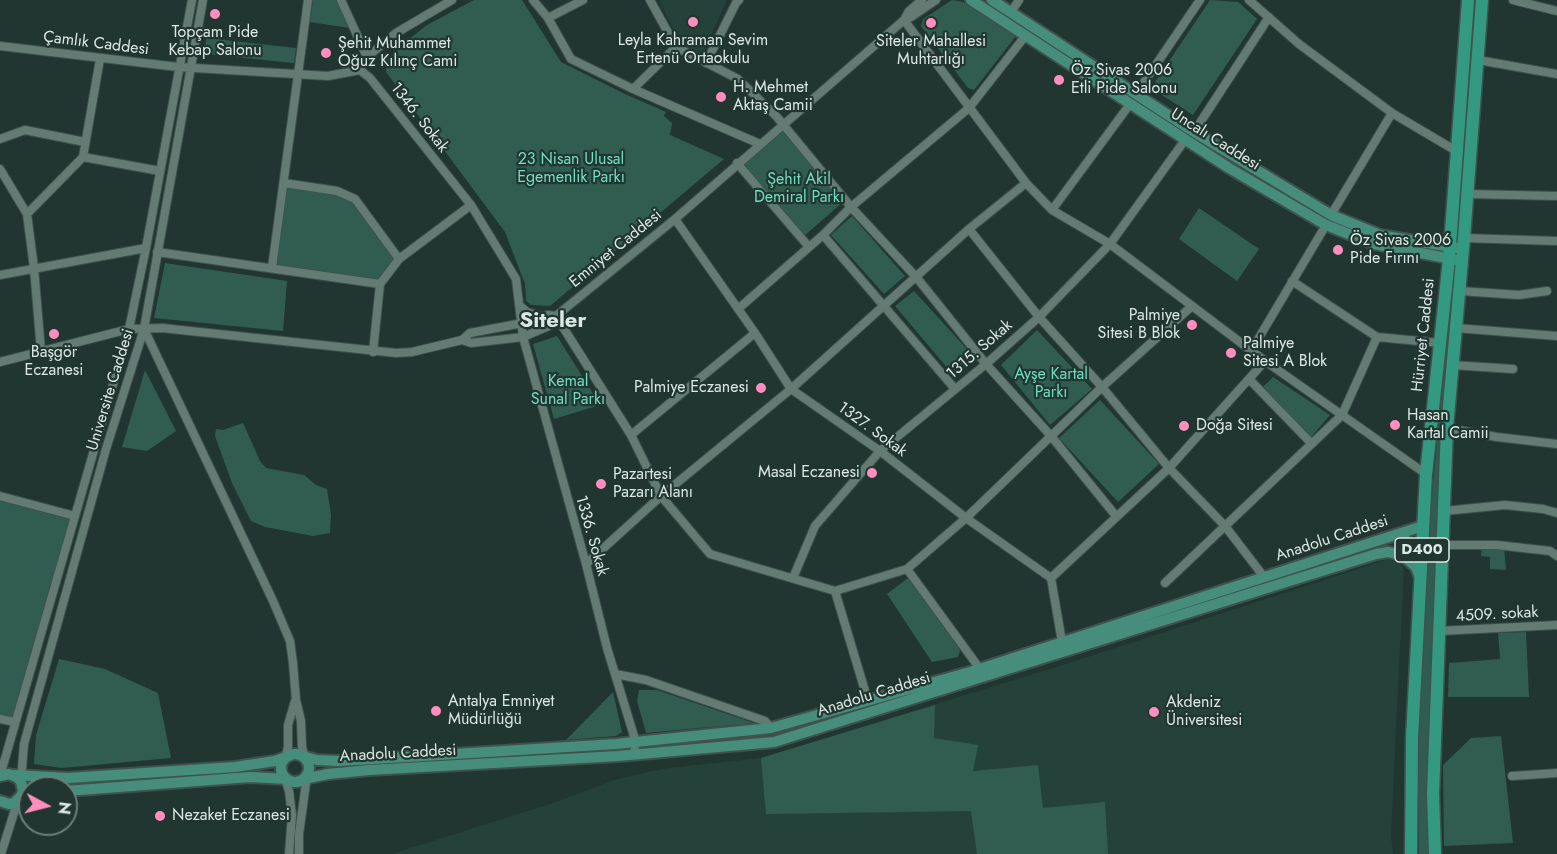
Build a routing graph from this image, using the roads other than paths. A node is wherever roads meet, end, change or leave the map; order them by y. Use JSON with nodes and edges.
{"nodes":[{"id":1,"x":192,"y":0,"type":"edge"},
{"id":2,"x":203,"y":0,"type":"edge"},
{"id":3,"x":308,"y":0,"type":"edge"},
{"id":4,"x":341,"y":0,"type":"edge"},
{"id":5,"x":451,"y":0,"type":"edge"},
{"id":6,"x":533,"y":0,"type":"edge"},
{"id":7,"x":584,"y":0,"type":"edge"},
{"id":8,"x":650,"y":0,"type":"edge"},
{"id":9,"x":922,"y":0,"type":"edge"},
{"id":10,"x":936,"y":0,"type":"edge"},
{"id":11,"x":971,"y":0,"type":"edge"},
{"id":12,"x":992,"y":0,"type":"edge"},
{"id":13,"x":1018,"y":0,"type":"edge"},
{"id":14,"x":1200,"y":0,"type":"edge"},
{"id":15,"x":1249,"y":0,"type":"edge"},
{"id":16,"x":1468,"y":0,"type":"edge"},
{"id":17,"x":1482,"y":0,"type":"edge"},
{"id":18,"x":1513,"y":0,"type":"edge"},
{"id":19,"x":736,"y":1,"type":"edge"},
{"id":20,"x":1556,"y":8,"type":"edge"},
{"id":21,"x":1011,"y":12,"type":"junction"},
{"id":22,"x":1269,"y":17,"type":"junction"},
{"id":23,"x":548,"y":18,"type":"junction"},
{"id":24,"x":904,"y":20,"type":"junction"},
{"id":25,"x":1026,"y":35,"type":"junction"},
{"id":26,"x":0,"y":46,"type":"edge"},
{"id":27,"x":676,"y":47,"type":"junction"},
{"id":28,"x":367,"y":57,"type":"junction"},
{"id":29,"x":100,"y":58,"type":"junction"},
{"id":30,"x":1478,"y":60,"type":"junction"},
{"id":31,"x":706,"y":63,"type":"junction"},
{"id":32,"x":178,"y":67,"type":"junction"},
{"id":33,"x":190,"y":68,"type":"junction"},
{"id":34,"x":360,"y":70,"type":"junction"},
{"id":35,"x":1557,"y":74,"type":"edge"},
{"id":36,"x":298,"y":75,"type":"junction"},
{"id":37,"x":633,"y":89,"type":"junction"},
{"id":38,"x":1136,"y":94,"type":"junction"},
{"id":39,"x":1130,"y":104,"type":"junction"},
{"id":40,"x":969,"y":108,"type":"junction"},
{"id":41,"x":1392,"y":112,"type":"junction"},
{"id":42,"x":783,"y":125,"type":"junction"},
{"id":43,"x":1190,"y":136,"type":"junction"},
{"id":44,"x":0,"y":139,"type":"edge"},
{"id":45,"x":85,"y":142,"type":"junction"},
{"id":46,"x":760,"y":144,"type":"junction"},
{"id":47,"x":1458,"y":152,"type":"junction"},
{"id":48,"x":83,"y":157,"type":"junction"},
{"id":49,"x":737,"y":163,"type":"junction"},
{"id":50,"x":0,"y":169,"type":"edge"},
{"id":51,"x":160,"y":171,"type":"junction"},
{"id":52,"x":284,"y":183,"type":"junction"},
{"id":53,"x":1026,"y":183,"type":"junction"},
{"id":54,"x":1467,"y":194,"type":"junction"},
{"id":55,"x":1557,"y":196,"type":"edge"},
{"id":56,"x":471,"y":205,"type":"junction"},
{"id":57,"x":851,"y":207,"type":"junction"},
{"id":58,"x":1052,"y":210,"type":"junction"},
{"id":59,"x":27,"y":214,"type":"junction"},
{"id":60,"x":675,"y":219,"type":"junction"},
{"id":61,"x":1328,"y":220,"type":"junction"},
{"id":62,"x":969,"y":229,"type":"junction"},
{"id":63,"x":823,"y":235,"type":"junction"},
{"id":64,"x":1557,"y":241,"type":"edge"},
{"id":65,"x":1110,"y":244,"type":"junction"},
{"id":66,"x":809,"y":247,"type":"junction"},
{"id":67,"x":146,"y":248,"type":"junction"},
{"id":68,"x":1463,"y":249,"type":"junction"},
{"id":69,"x":156,"y":252,"type":"junction"},
{"id":70,"x":1450,"y":253,"type":"junction"},
{"id":71,"x":399,"y":259,"type":"junction"},
{"id":72,"x":34,"y":268,"type":"junction"},
{"id":73,"x":272,"y":268,"type":"junction"},
{"id":74,"x":0,"y":275,"type":"edge"},
{"id":75,"x":917,"y":278,"type":"junction"},
{"id":76,"x":1292,"y":281,"type":"junction"},
{"id":77,"x":380,"y":284,"type":"junction"},
{"id":78,"x":1460,"y":291,"type":"junction"},
{"id":79,"x":1547,"y":291,"type":"dead end"},
{"id":80,"x":519,"y":305,"type":"junction"},
{"id":81,"x":885,"y":305,"type":"junction"},
{"id":82,"x":1192,"y":306,"type":"junction"},
{"id":83,"x":738,"y":309,"type":"junction"},
{"id":84,"x":556,"y":316,"type":"junction"},
{"id":85,"x":542,"y":317,"type":"junction"},
{"id":86,"x":1039,"y":317,"type":"junction"},
{"id":87,"x":521,"y":323,"type":"junction"},
{"id":88,"x":129,"y":328,"type":"junction"},
{"id":89,"x":1456,"y":328,"type":"junction"},
{"id":90,"x":144,"y":329,"type":"junction"},
{"id":91,"x":755,"y":333,"type":"junction"},
{"id":92,"x":1557,"y":336,"type":"edge"},
{"id":93,"x":523,"y":337,"type":"junction"},
{"id":94,"x":1377,"y":337,"type":"junction"},
{"id":95,"x":462,"y":340,"type":"junction"},
{"id":96,"x":1440,"y":343,"type":"junction"},
{"id":97,"x":41,"y":351,"type":"junction"},
{"id":98,"x":1251,"y":351,"type":"junction"},
{"id":99,"x":373,"y":352,"type":"junction"},
{"id":100,"x":1265,"y":361,"type":"junction"},
{"id":101,"x":0,"y":362,"type":"edge"},
{"id":102,"x":986,"y":364,"type":"junction"},
{"id":103,"x":1452,"y":365,"type":"junction"},
{"id":104,"x":1513,"y":369,"type":"dead end"},
{"id":105,"x":1249,"y":379,"type":"junction"},
{"id":106,"x":1102,"y":387,"type":"junction"},
{"id":107,"x":791,"y":389,"type":"junction"},
{"id":108,"x":955,"y":389,"type":"junction"},
{"id":109,"x":1342,"y":415,"type":"junction"},
{"id":110,"x":1448,"y":428,"type":"junction"},
{"id":111,"x":631,"y":435,"type":"junction"},
{"id":112,"x":1051,"y":436,"type":"junction"},
{"id":113,"x":1312,"y":444,"type":"junction"},
{"id":114,"x":1557,"y":444,"type":"edge"},
{"id":115,"x":880,"y":451,"type":"junction"},
{"id":116,"x":1169,"y":468,"type":"junction"},
{"id":117,"x":1426,"y":474,"type":"junction"},
{"id":118,"x":0,"y":496,"type":"edge"},
{"id":119,"x":661,"y":496,"type":"junction"},
{"id":120,"x":1444,"y":511,"type":"junction"},
{"id":121,"x":1557,"y":513,"type":"edge"},
{"id":122,"x":75,"y":516,"type":"junction"},
{"id":123,"x":1116,"y":516,"type":"junction"},
{"id":124,"x":966,"y":518,"type":"junction"},
{"id":125,"x":1225,"y":526,"type":"junction"},
{"id":126,"x":1424,"y":526,"type":"junction"},
{"id":127,"x":1398,"y":534,"type":"junction"},
{"id":128,"x":1442,"y":545,"type":"junction"},
{"id":129,"x":1398,"y":554,"type":"junction"},
{"id":130,"x":1557,"y":556,"type":"edge"},
{"id":131,"x":586,"y":564,"type":"junction"},
{"id":132,"x":907,"y":569,"type":"junction"},
{"id":133,"x":1264,"y":577,"type":"junction"},
{"id":134,"x":793,"y":578,"type":"junction"},
{"id":135,"x":1051,"y":578,"type":"junction"},
{"id":136,"x":1421,"y":582,"type":"junction"},
{"id":137,"x":1165,"y":583,"type":"dead end"},
{"id":138,"x":835,"y":591,"type":"junction"},
{"id":139,"x":1557,"y":625,"type":"edge"},
{"id":140,"x":1439,"y":631,"type":"junction"},
{"id":141,"x":1062,"y":642,"type":"junction"},
{"id":142,"x":980,"y":669,"type":"junction"},
{"id":143,"x":615,"y":674,"type":"junction"},
{"id":144,"x":296,"y":700,"type":"junction"},
{"id":145,"x":868,"y":701,"type":"junction"},
{"id":146,"x":0,"y":719,"type":"edge"},
{"id":147,"x":15,"y":722,"type":"junction"},
{"id":148,"x":771,"y":729,"type":"junction"},
{"id":149,"x":634,"y":743,"type":"junction"},
{"id":150,"x":635,"y":754,"type":"junction"},
{"id":151,"x":287,"y":757,"type":"junction"},
{"id":152,"x":304,"y":757,"type":"junction"},
{"id":153,"x":1557,"y":773,"type":"edge"},
{"id":154,"x":0,"y":776,"type":"edge"},
{"id":155,"x":19,"y":776,"type":"edge"},
{"id":156,"x":78,"y":776,"type":"edge"},
{"id":157,"x":1512,"y":776,"type":"dead end"},
{"id":158,"x":18,"y":778,"type":"edge"},
{"id":159,"x":286,"y":778,"type":"junction"},
{"id":160,"x":306,"y":778,"type":"junction"},
{"id":161,"x":78,"y":790,"type":"edge"},
{"id":162,"x":18,"y":800,"type":"joint"},
{"id":163,"x":1,"y":803,"type":"edge"},
{"id":164,"x":1,"y":854,"type":"edge"},
{"id":165,"x":289,"y":854,"type":"edge"},
{"id":166,"x":299,"y":854,"type":"edge"},
{"id":167,"x":1411,"y":854,"type":"edge"},
{"id":168,"x":1435,"y":854,"type":"edge"}],
"edges":[{"from":1,"to":32,"type":"street","name":"Universite Caddesi"},
{"from":2,"to":33,"type":"street","name":"Universite Caddesi"},
{"from":3,"to":36,"type":"street"},
{"from":4,"to":28,"type":"street"},
{"from":5,"to":28,"type":"street"},
{"from":6,"to":23,"type":"street"},
{"from":7,"to":23,"type":"street"},
{"from":8,"to":27,"type":"street"},
{"from":9,"to":24,"type":"street","name":"Emniyet Caddesi"},
{"from":10,"to":24,"type":"street","name":"Emniyet Caddesi"},
{"from":11,"to":25,"type":"main road","name":"Uncalı Caddesi"},
{"from":12,"to":21,"type":"main road","name":"Uncalı Caddesi"},
{"from":13,"to":21,"type":"street"},
{"from":14,"to":38,"type":"street"},
{"from":15,"to":22,"type":"street"},
{"from":16,"to":47,"type":"highway","name":"Hürriyet Caddesi"},
{"from":17,"to":30,"type":"highway","name":"Hürriyet Caddesi"},
{"from":18,"to":20,"type":"street"},
{"from":19,"to":31,"type":"street"},
{"from":21,"to":38,"type":"main road","name":"Uncalı Caddesi"},
{"from":22,"to":41,"type":"street"},
{"from":22,"to":43,"type":"street","name":"1315. Sokak"},
{"from":23,"to":37,"type":"street"},
{"from":24,"to":40,"type":"street"},
{"from":24,"to":42,"type":"street","name":"Emniyet Caddesi"},
{"from":25,"to":39,"type":"main road","name":"Uncalı Caddesi"},
{"from":25,"to":40,"type":"street"},
{"from":26,"to":29,"type":"street","name":"Çamlık Caddesi"},
{"from":27,"to":31,"type":"street"},
{"from":27,"to":37,"type":"street"},
{"from":28,"to":34,"type":"street"},
{"from":29,"to":32,"type":"street","name":"Çamlık Caddesi"},
{"from":29,"to":45,"type":"street"},
{"from":30,"to":35,"type":"street"},
{"from":30,"to":54,"type":"highway","name":"Hürriyet Caddesi"},
{"from":31,"to":42,"type":"street"},
{"from":32,"to":33,"type":"street","name":"Çamlık Caddesi"},
{"from":32,"to":51,"type":"street","name":"Universite Caddesi"},
{"from":33,"to":36,"type":"street"},
{"from":33,"to":69,"type":"street","name":"Universite Caddesi"},
{"from":34,"to":36,"type":"street"},
{"from":34,"to":56,"type":"street","name":"1346. Sokak"},
{"from":36,"to":52,"type":"street"},
{"from":37,"to":46,"type":"street"},
{"from":38,"to":43,"type":"main road","name":"Uncalı Caddesi"},
{"from":39,"to":43,"type":"main road","name":"Uncalı Caddesi"},
{"from":39,"to":58,"type":"street"},
{"from":40,"to":53,"type":"street"},
{"from":40,"to":57,"type":"street"},
{"from":41,"to":47,"type":"street"},
{"from":41,"to":61,"type":"street"},
{"from":42,"to":46,"type":"street","name":"Emniyet Caddesi"},
{"from":42,"to":57,"type":"street"},
{"from":43,"to":61,"type":"main road","name":"Uncalı Caddesi"},
{"from":43,"to":65,"type":"street","name":"1315. Sokak"},
{"from":44,"to":45,"type":"street"},
{"from":45,"to":48,"type":"street"},
{"from":46,"to":49,"type":"street","name":"Emniyet Caddesi"},
{"from":47,"to":70,"type":"highway","name":"Hürriyet Caddesi"},
{"from":48,"to":51,"type":"street"},
{"from":48,"to":59,"type":"street"},
{"from":49,"to":60,"type":"street","name":"Emniyet Caddesi"},
{"from":49,"to":66,"type":"street"},
{"from":50,"to":59,"type":"street"},
{"from":51,"to":67,"type":"street","name":"Universite Caddesi"},
{"from":52,"to":71,"type":"street"},
{"from":52,"to":73,"type":"street"},
{"from":53,"to":58,"type":"street"},
{"from":53,"to":62,"type":"street"},
{"from":54,"to":55,"type":"street"},
{"from":54,"to":68,"type":"highway","name":"Hürriyet Caddesi"},
{"from":56,"to":71,"type":"street"},
{"from":56,"to":80,"type":"street","name":"1346. Sokak"},
{"from":57,"to":63,"type":"street"},
{"from":57,"to":75,"type":"street"},
{"from":58,"to":65,"type":"street"},
{"from":59,"to":72,"type":"street"},
{"from":60,"to":83,"type":"street","name":"1327. Sokak"},
{"from":60,"to":84,"type":"street","name":"Emniyet Caddesi"},
{"from":61,"to":70,"type":"main road","name":"Uncalı Caddesi"},
{"from":61,"to":76,"type":"street"},
{"from":62,"to":75,"type":"street"},
{"from":62,"to":86,"type":"street"},
{"from":63,"to":66,"type":"street"},
{"from":63,"to":81,"type":"street"},
{"from":64,"to":68,"type":"street"},
{"from":65,"to":82,"type":"street"},
{"from":65,"to":86,"type":"street","name":"1315. Sokak"},
{"from":66,"to":83,"type":"street"},
{"from":67,"to":72,"type":"street"},
{"from":67,"to":88,"type":"street","name":"Universite Caddesi"},
{"from":68,"to":70,"type":"main road","name":"Uncalı Caddesi"},
{"from":68,"to":78,"type":"highway","name":"Hürriyet Caddesi"},
{"from":69,"to":73,"type":"street"},
{"from":69,"to":90,"type":"street","name":"Universite Caddesi"},
{"from":70,"to":96,"type":"highway","name":"Hürriyet Caddesi","number":"D400"},
{"from":71,"to":77,"type":"street"},
{"from":72,"to":74,"type":"street"},
{"from":72,"to":97,"type":"street"},
{"from":73,"to":77,"type":"street"},
{"from":75,"to":81,"type":"street"},
{"from":75,"to":102,"type":"street"},
{"from":76,"to":94,"type":"street"},
{"from":76,"to":98,"type":"street"},
{"from":77,"to":99,"type":"street"},
{"from":78,"to":79,"type":"street"},
{"from":78,"to":89,"type":"highway","name":"Hürriyet Caddesi"},
{"from":80,"to":85,"type":"street"},
{"from":80,"to":87,"type":"street","name":"1346. Sokak"},
{"from":81,"to":107,"type":"street"},
{"from":81,"to":108,"type":"street"},
{"from":82,"to":98,"type":"street"},
{"from":82,"to":106,"type":"street"},
{"from":83,"to":91,"type":"street","name":"1327. Sokak"},
{"from":84,"to":85,"type":"street"},
{"from":84,"to":93,"type":"street","name":"Emniyet Caddesi"},
{"from":84,"to":111,"type":"street"},
{"from":85,"to":87,"type":"street"},
{"from":86,"to":102,"type":"street","name":"1315. Sokak"},
{"from":86,"to":106,"type":"street"},
{"from":87,"to":93,"type":"street","name":"1346. Sokak"},
{"from":87,"to":95,"type":"street"},
{"from":88,"to":90,"type":"street","name":"Emniyet Caddesi"},
{"from":88,"to":97,"type":"street","name":"Emniyet Caddesi"},
{"from":88,"to":122,"type":"street","name":"Universite Caddesi"},
{"from":89,"to":92,"type":"street"},
{"from":89,"to":103,"type":"highway","name":"Hürriyet Caddesi"},
{"from":90,"to":99,"type":"street","name":"Emniyet Caddesi"},
{"from":90,"to":144,"type":"street"},
{"from":90,"to":155,"type":"street","name":"Universite Caddesi"},
{"from":91,"to":107,"type":"street","name":"1327. Sokak"},
{"from":91,"to":111,"type":"street"},
{"from":93,"to":95,"type":"street","name":"Emniyet Caddesi"},
{"from":93,"to":131,"type":"street","name":"1336. Sokak"},
{"from":94,"to":96,"type":"street"},
{"from":94,"to":109,"type":"street"},
{"from":95,"to":99,"type":"street","name":"Emniyet Caddesi"},
{"from":96,"to":117,"type":"highway","name":"Hürriyet Caddesi","number":"D400"},
{"from":97,"to":101,"type":"street","name":"Emniyet Caddesi"},
{"from":98,"to":100,"type":"street"},
{"from":100,"to":105,"type":"street"},
{"from":100,"to":109,"type":"street"},
{"from":102,"to":108,"type":"street","name":"1315. Sokak"},
{"from":102,"to":112,"type":"street"},
{"from":103,"to":104,"type":"street"},
{"from":103,"to":110,"type":"highway","name":"Hürriyet Caddesi"},
{"from":105,"to":113,"type":"street"},
{"from":105,"to":116,"type":"street"},
{"from":106,"to":112,"type":"street"},
{"from":106,"to":116,"type":"street"},
{"from":107,"to":115,"type":"street","name":"1327. Sokak"},
{"from":107,"to":119,"type":"street"},
{"from":108,"to":115,"type":"street","name":"1315. Sokak"},
{"from":109,"to":113,"type":"street"},
{"from":109,"to":117,"type":"street"},
{"from":110,"to":114,"type":"street"},
{"from":110,"to":120,"type":"highway","name":"Hürriyet Caddesi"},
{"from":111,"to":119,"type":"street"},
{"from":112,"to":123,"type":"street"},
{"from":112,"to":124,"type":"street"},
{"from":113,"to":125,"type":"street"},
{"from":115,"to":124,"type":"street","name":"1327. Sokak"},
{"from":115,"to":134,"type":"street","name":"1315. Sokak"},
{"from":116,"to":123,"type":"street"},
{"from":116,"to":125,"type":"street"},
{"from":117,"to":126,"type":"highway","name":"Hürriyet Caddesi","number":"D400"},
{"from":118,"to":122,"type":"street"},
{"from":119,"to":131,"type":"street"},
{"from":119,"to":134,"type":"street"},
{"from":120,"to":121,"type":"street"},
{"from":120,"to":128,"type":"highway","name":"Hürriyet Caddesi"},
{"from":122,"to":147,"type":"street","name":"Universite Caddesi"},
{"from":123,"to":135,"type":"street"},
{"from":124,"to":132,"type":"street"},
{"from":124,"to":135,"type":"street","name":"1327. Sokak"},
{"from":125,"to":133,"type":"street"},
{"from":125,"to":137,"type":"street"},
{"from":126,"to":127,"type":"main road","name":"Anadolu Caddesi"},
{"from":126,"to":136,"type":"highway","name":"Hürriyet Caddesi","number":"D400"},
{"from":127,"to":129,"type":"main road"},
{"from":127,"to":133,"type":"main road","name":"Anadolu Caddesi"},
{"from":128,"to":130,"type":"street"},
{"from":128,"to":140,"type":"highway","name":"Hürriyet Caddesi"},
{"from":129,"to":136,"type":"main road","name":"Anadolu Caddesi"},
{"from":129,"to":150,"type":"main road","name":"Anadolu Caddesi"},
{"from":131,"to":143,"type":"street","name":"1336. Sokak"},
{"from":132,"to":138,"type":"street"},
{"from":132,"to":142,"type":"street"},
{"from":133,"to":141,"type":"main road","name":"Anadolu Caddesi"},
{"from":134,"to":138,"type":"street"},
{"from":135,"to":141,"type":"street"},
{"from":136,"to":167,"type":"highway","name":"Hürriyet Caddesi","number":"D400"},
{"from":138,"to":145,"type":"street"},
{"from":139,"to":140,"type":"street","name":"4509. sokak"},
{"from":140,"to":168,"type":"highway","name":"Hürriyet Caddesi"},
{"from":141,"to":142,"type":"main road","name":"Anadolu Caddesi"},
{"from":142,"to":145,"type":"main road","name":"Anadolu Caddesi"},
{"from":143,"to":148,"type":"street"},
{"from":143,"to":149,"type":"street","name":"1336. Sokak"},
{"from":144,"to":151,"type":"street"},
{"from":144,"to":152,"type":"street"},
{"from":145,"to":148,"type":"main road","name":"Anadolu Caddesi"},
{"from":146,"to":147,"type":"street"},
{"from":147,"to":154,"type":"street","name":"Universite Caddesi"},
{"from":148,"to":149,"type":"main road","name":"Anadolu Caddesi"},
{"from":149,"to":150,"type":"street","name":"1336. Sokak"},
{"from":149,"to":152,"type":"main road","name":"Anadolu Caddesi"},
{"from":150,"to":160,"type":"main road","name":"Anadolu Caddesi"},
{"from":151,"to":152,"type":"main road"},
{"from":151,"to":156,"type":"main road"},
{"from":151,"to":159,"type":"main road"},
{"from":152,"to":160,"type":"main road"},
{"from":153,"to":157,"type":"street"},
{"from":154,"to":158,"type":"main road"},
{"from":159,"to":160,"type":"main road"},
{"from":159,"to":161,"type":"main road"},
{"from":159,"to":165,"type":"street"},
{"from":160,"to":166,"type":"street"},
{"from":162,"to":163,"type":"main road"},
{"from":162,"to":164,"type":"street"}]}
